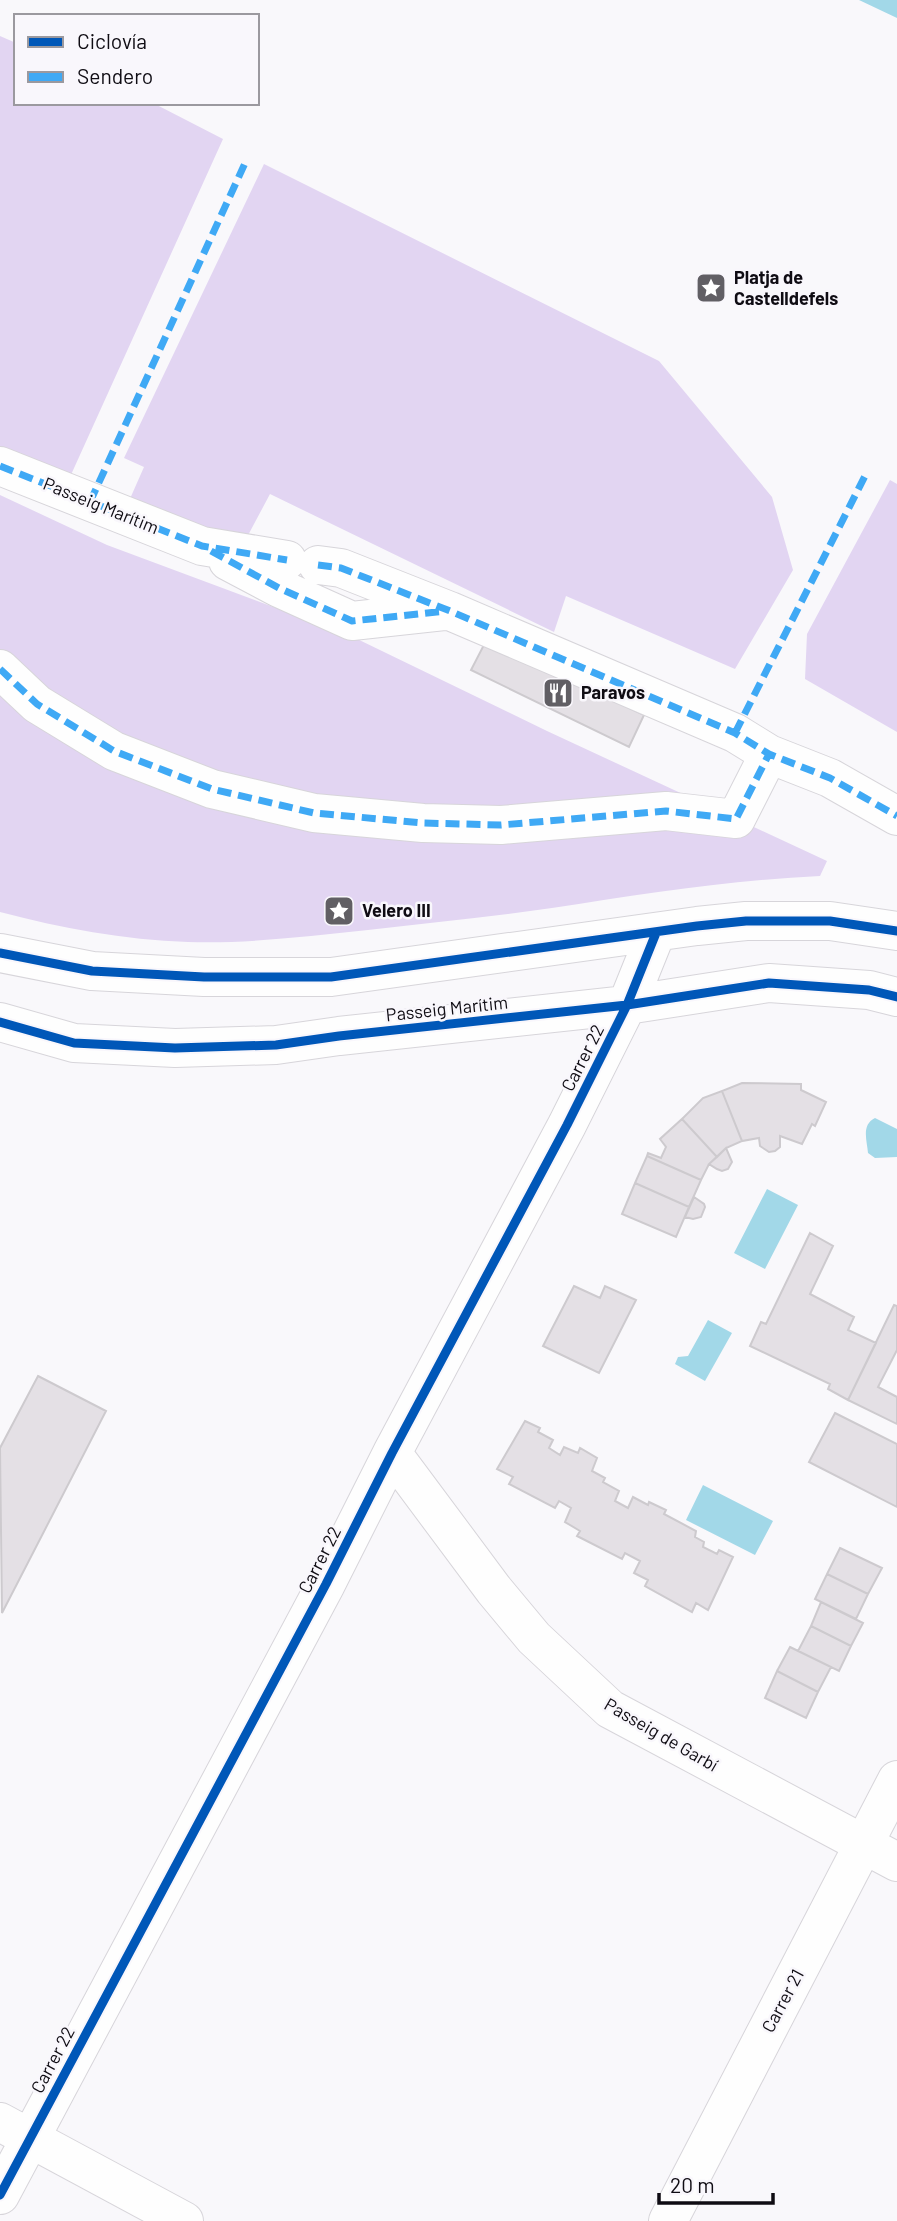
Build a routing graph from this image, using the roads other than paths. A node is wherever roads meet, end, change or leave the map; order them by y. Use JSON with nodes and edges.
{"nodes":[{"id":1,"x":0,"y":466,"type":"edge"},
{"id":2,"x":202,"y":547,"type":"junction"},
{"id":3,"x":450,"y":611,"type":"junction"},
{"id":4,"x":0,"y":669,"type":"edge"},
{"id":5,"x":769,"y":754,"type":"junction"},
{"id":6,"x":897,"y":816,"type":"edge"},
{"id":7,"x":897,"y":931,"type":"edge"},
{"id":8,"x":656,"y":933,"type":"junction"},
{"id":9,"x":0,"y":953,"type":"edge"},
{"id":10,"x":897,"y":997,"type":"edge"},
{"id":11,"x":627,"y":1005,"type":"junction"},
{"id":12,"x":0,"y":1021,"type":"edge"},
{"id":13,"x":393,"y":1453,"type":"junction"},
{"id":14,"x":897,"y":1780,"type":"edge"},
{"id":15,"x":881,"y":1854,"type":"edge"},
{"id":16,"x":15,"y":2129,"type":"edge"},
{"id":17,"x":0,"y":2195,"type":"edge"},
{"id":18,"x":184,"y":2221,"type":"edge"},
{"id":19,"x":668,"y":2221,"type":"edge"}],
"edges":[{"from":1,"to":2,"type":"street","name":"Passeig Marítim"},
{"from":2,"to":3,"type":"street","name":"Passeig Marítim"},
{"from":2,"to":3,"type":"street","name":"Passeig Marítim"},
{"from":3,"to":5,"type":"street","name":"Passeig Marítim"},
{"from":4,"to":5,"type":"street"},
{"from":5,"to":6,"type":"street","name":"Passeig Marítim"},
{"from":7,"to":8,"type":"street"},
{"from":8,"to":9,"type":"street"},
{"from":8,"to":11,"type":"street","name":"Carrer 22"},
{"from":10,"to":11,"type":"street","name":"Passeig Marítim"},
{"from":11,"to":12,"type":"street","name":"Passeig Marítim"},
{"from":11,"to":13,"type":"street","name":"Carrer 22"},
{"from":13,"to":15,"type":"street","name":"Passeig de Garbí"},
{"from":13,"to":16,"type":"street","name":"Carrer 22"},
{"from":14,"to":15,"type":"street","name":"Carrer 21"},
{"from":15,"to":19,"type":"street","name":"Carrer 21"},
{"from":16,"to":17,"type":"street","name":"Carrer 22"},
{"from":16,"to":18,"type":"street"}]}
